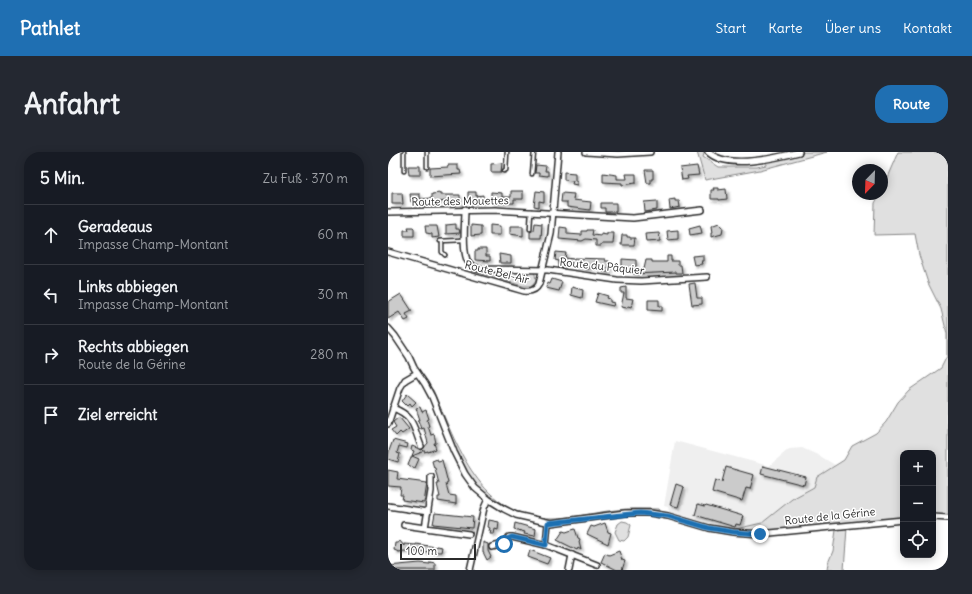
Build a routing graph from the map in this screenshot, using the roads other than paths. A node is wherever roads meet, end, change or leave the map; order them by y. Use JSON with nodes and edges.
{"nodes":[{"id":1,"x":404,"y":152,"type":"edge"},
{"id":2,"x":427,"y":152,"type":"edge"},
{"id":3,"x":507,"y":152,"type":"edge"},
{"id":4,"x":534,"y":152,"type":"edge"},
{"id":5,"x":558,"y":152,"type":"edge"},
{"id":6,"x":586,"y":152,"type":"edge"},
{"id":7,"x":650,"y":152,"type":"edge"},
{"id":8,"x":708,"y":152,"type":"edge"},
{"id":9,"x":799,"y":152,"type":"edge"},
{"id":10,"x":427,"y":167,"type":"dead end"},
{"id":11,"x":404,"y":171,"type":"dead end"},
{"id":12,"x":504,"y":171,"type":"dead end"},
{"id":13,"x":532,"y":174,"type":"dead end"},
{"id":14,"x":465,"y":210,"type":"junction"},
{"id":15,"x":702,"y":210,"type":"dead end"},
{"id":16,"x":531,"y":211,"type":"junction"},
{"id":17,"x":388,"y":212,"type":"edge"},
{"id":18,"x":553,"y":213,"type":"junction"},
{"id":19,"x":530,"y":229,"type":"dead end"},
{"id":20,"x":465,"y":240,"type":"junction"},
{"id":21,"x":388,"y":252,"type":"edge"},
{"id":22,"x":445,"y":255,"type":"dead end"},
{"id":23,"x":543,"y":270,"type":"junction"},
{"id":24,"x":707,"y":277,"type":"dead end"},
{"id":25,"x":388,"y":328,"type":"edge"},
{"id":26,"x":417,"y":373,"type":"junction"},
{"id":27,"x":393,"y":408,"type":"junction"},
{"id":28,"x":388,"y":424,"type":"edge"},
{"id":29,"x":421,"y":446,"type":"dead end"},
{"id":30,"x":431,"y":477,"type":"dead end"},
{"id":31,"x":488,"y":499,"type":"junction"},
{"id":32,"x":388,"y":506,"type":"edge"},
{"id":33,"x":428,"y":512,"type":"junction"},
{"id":34,"x":936,"y":517,"type":"edge"},
{"id":35,"x":948,"y":518,"type":"edge"},
{"id":36,"x":900,"y":520,"type":"edge"},
{"id":37,"x":548,"y":523,"type":"junction"},
{"id":38,"x":404,"y":526,"type":"dead end"},
{"id":39,"x":425,"y":528,"type":"junction"},
{"id":40,"x":469,"y":534,"type":"dead end"},
{"id":41,"x":546,"y":545,"type":"junction"},
{"id":42,"x":492,"y":547,"type":"dead end"},
{"id":43,"x":572,"y":555,"type":"junction"},
{"id":44,"x":596,"y":566,"type":"dead end"},
{"id":45,"x":470,"y":570,"type":"edge"},
{"id":46,"x":569,"y":570,"type":"edge"}],
"edges":[{"from":1,"to":11,"type":"lane"},
{"from":2,"to":10,"type":"lane"},
{"from":3,"to":12,"type":"lane"},
{"from":4,"to":13,"type":"lane"},
{"from":5,"to":18,"type":"street","name":"Route Bel-Air"},
{"from":6,"to":7,"type":"street"},
{"from":8,"to":9,"type":"street"},
{"from":14,"to":16,"type":"street","name":"Route des Mouettes"},
{"from":14,"to":17,"type":"street","name":"Route des Mouettes"},
{"from":14,"to":20,"type":"street","name":"Route du Pâquier"},
{"from":15,"to":18,"type":"street","name":"Route des Mouettes"},
{"from":16,"to":18,"type":"street","name":"Route des Mouettes"},
{"from":16,"to":19,"type":"lane"},
{"from":18,"to":23,"type":"street","name":"Route Bel-Air"},
{"from":20,"to":22,"type":"lane"},
{"from":20,"to":23,"type":"street","name":"Route du Pâquier"},
{"from":21,"to":23,"type":"street","name":"Route Bel-Air"},
{"from":23,"to":24,"type":"street","name":"Route du Pâquier"},
{"from":25,"to":26,"type":"street","name":"Route de la Gérine"},
{"from":26,"to":27,"type":"street"},
{"from":26,"to":31,"type":"street","name":"Route de la Gérine"},
{"from":27,"to":28,"type":"street"},
{"from":27,"to":29,"type":"street"},
{"from":30,"to":33,"type":"street"},
{"from":31,"to":37,"type":"street","name":"Route de la Gérine"},
{"from":31,"to":45,"type":"street"},
{"from":32,"to":33,"type":"street"},
{"from":33,"to":39,"type":"street"},
{"from":34,"to":35,"type":"street"},
{"from":36,"to":37,"type":"street","name":"Route de la Gérine"},
{"from":37,"to":41,"type":"street"},
{"from":38,"to":39,"type":"street"},
{"from":39,"to":40,"type":"street"},
{"from":41,"to":42,"type":"street"},
{"from":41,"to":43,"type":"street"},
{"from":43,"to":44,"type":"street"},
{"from":43,"to":46,"type":"street"}]}
